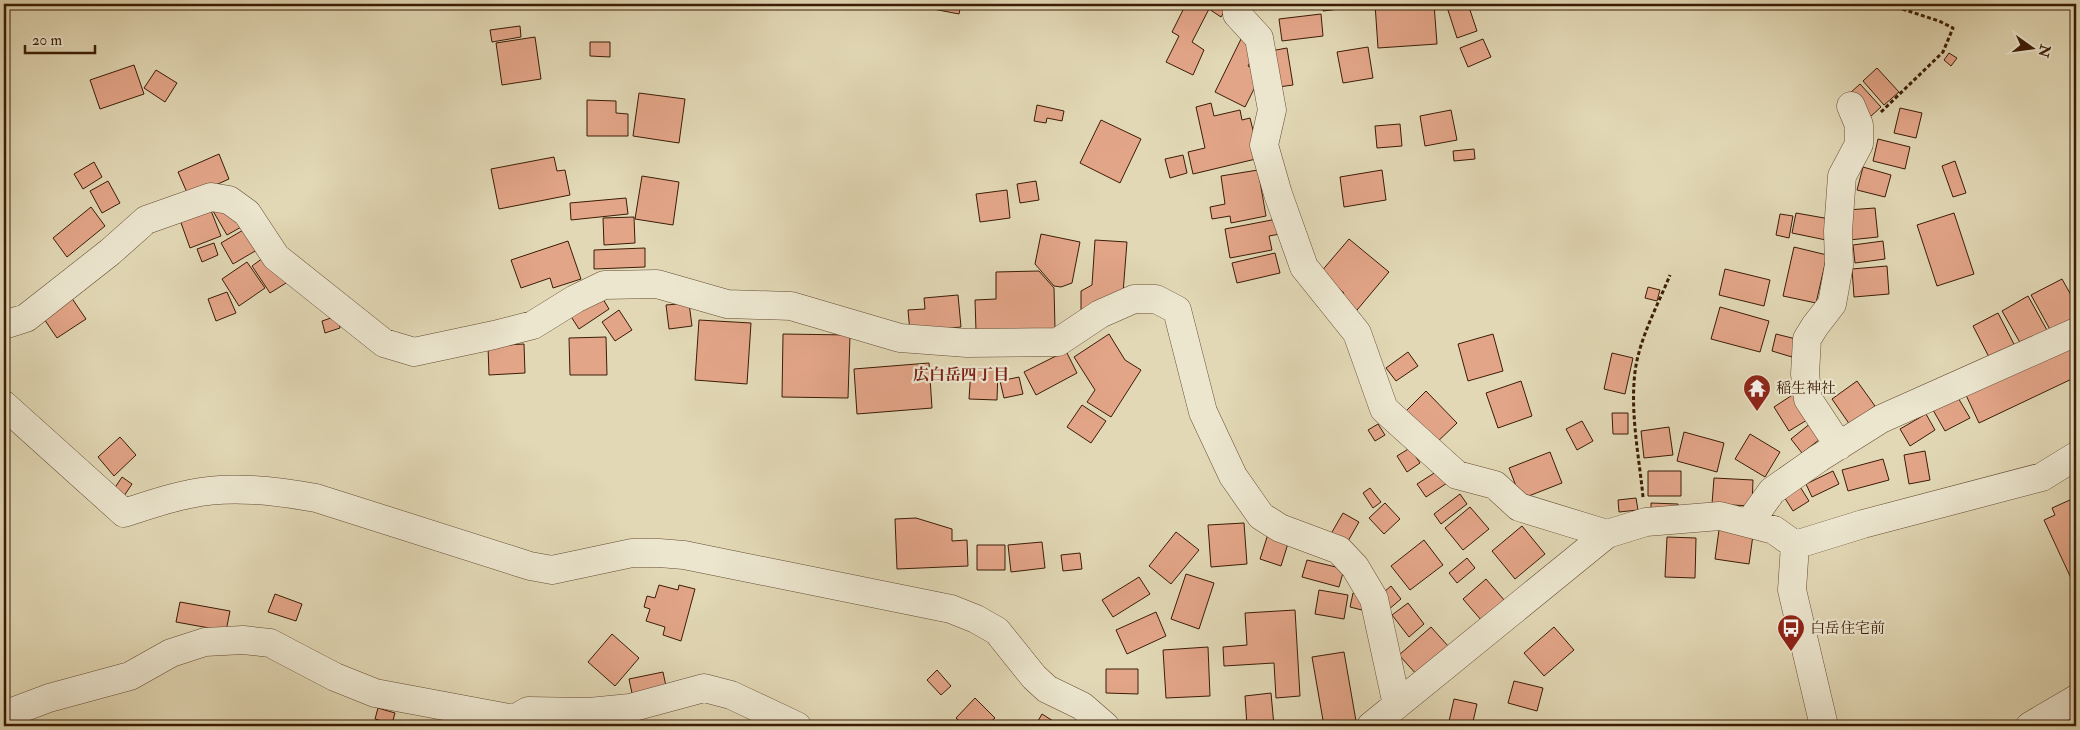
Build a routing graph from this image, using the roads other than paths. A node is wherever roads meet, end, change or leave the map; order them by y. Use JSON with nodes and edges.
{"nodes":[{"id":1,"x":1237,"y":4,"type":"edge"},
{"id":2,"x":1851,"y":106,"type":"dead end"},
{"id":3,"x":4,"y":325,"type":"edge"},
{"id":4,"x":2076,"y":332,"type":"edge"},
{"id":5,"x":4,"y":405,"type":"edge"},
{"id":6,"x":1839,"y":446,"type":"junction"},
{"id":7,"x":2076,"y":456,"type":"edge"},
{"id":8,"x":1749,"y":523,"type":"junction"},
{"id":9,"x":1607,"y":534,"type":"junction"},
{"id":10,"x":1795,"y":545,"type":"junction"},
{"id":11,"x":2076,"y":699,"type":"edge"},
{"id":12,"x":4,"y":715,"type":"edge"},
{"id":13,"x":1384,"y":719,"type":"edge"},
{"id":14,"x":797,"y":726,"type":"edge"},
{"id":15,"x":1105,"y":726,"type":"edge"},
{"id":16,"x":1824,"y":726,"type":"edge"},
{"id":17,"x":2030,"y":726,"type":"edge"}],
"edges":[{"from":1,"to":9,"type":"street"},
{"from":2,"to":6,"type":"street"},
{"from":3,"to":13,"type":"street"},
{"from":4,"to":6,"type":"street"},
{"from":5,"to":15,"type":"street"},
{"from":6,"to":8,"type":"street"},
{"from":7,"to":10,"type":"street"},
{"from":8,"to":9,"type":"street"},
{"from":8,"to":10,"type":"street"},
{"from":9,"to":13,"type":"street"},
{"from":10,"to":16,"type":"street"},
{"from":11,"to":17,"type":"street"},
{"from":12,"to":14,"type":"street"}]}
